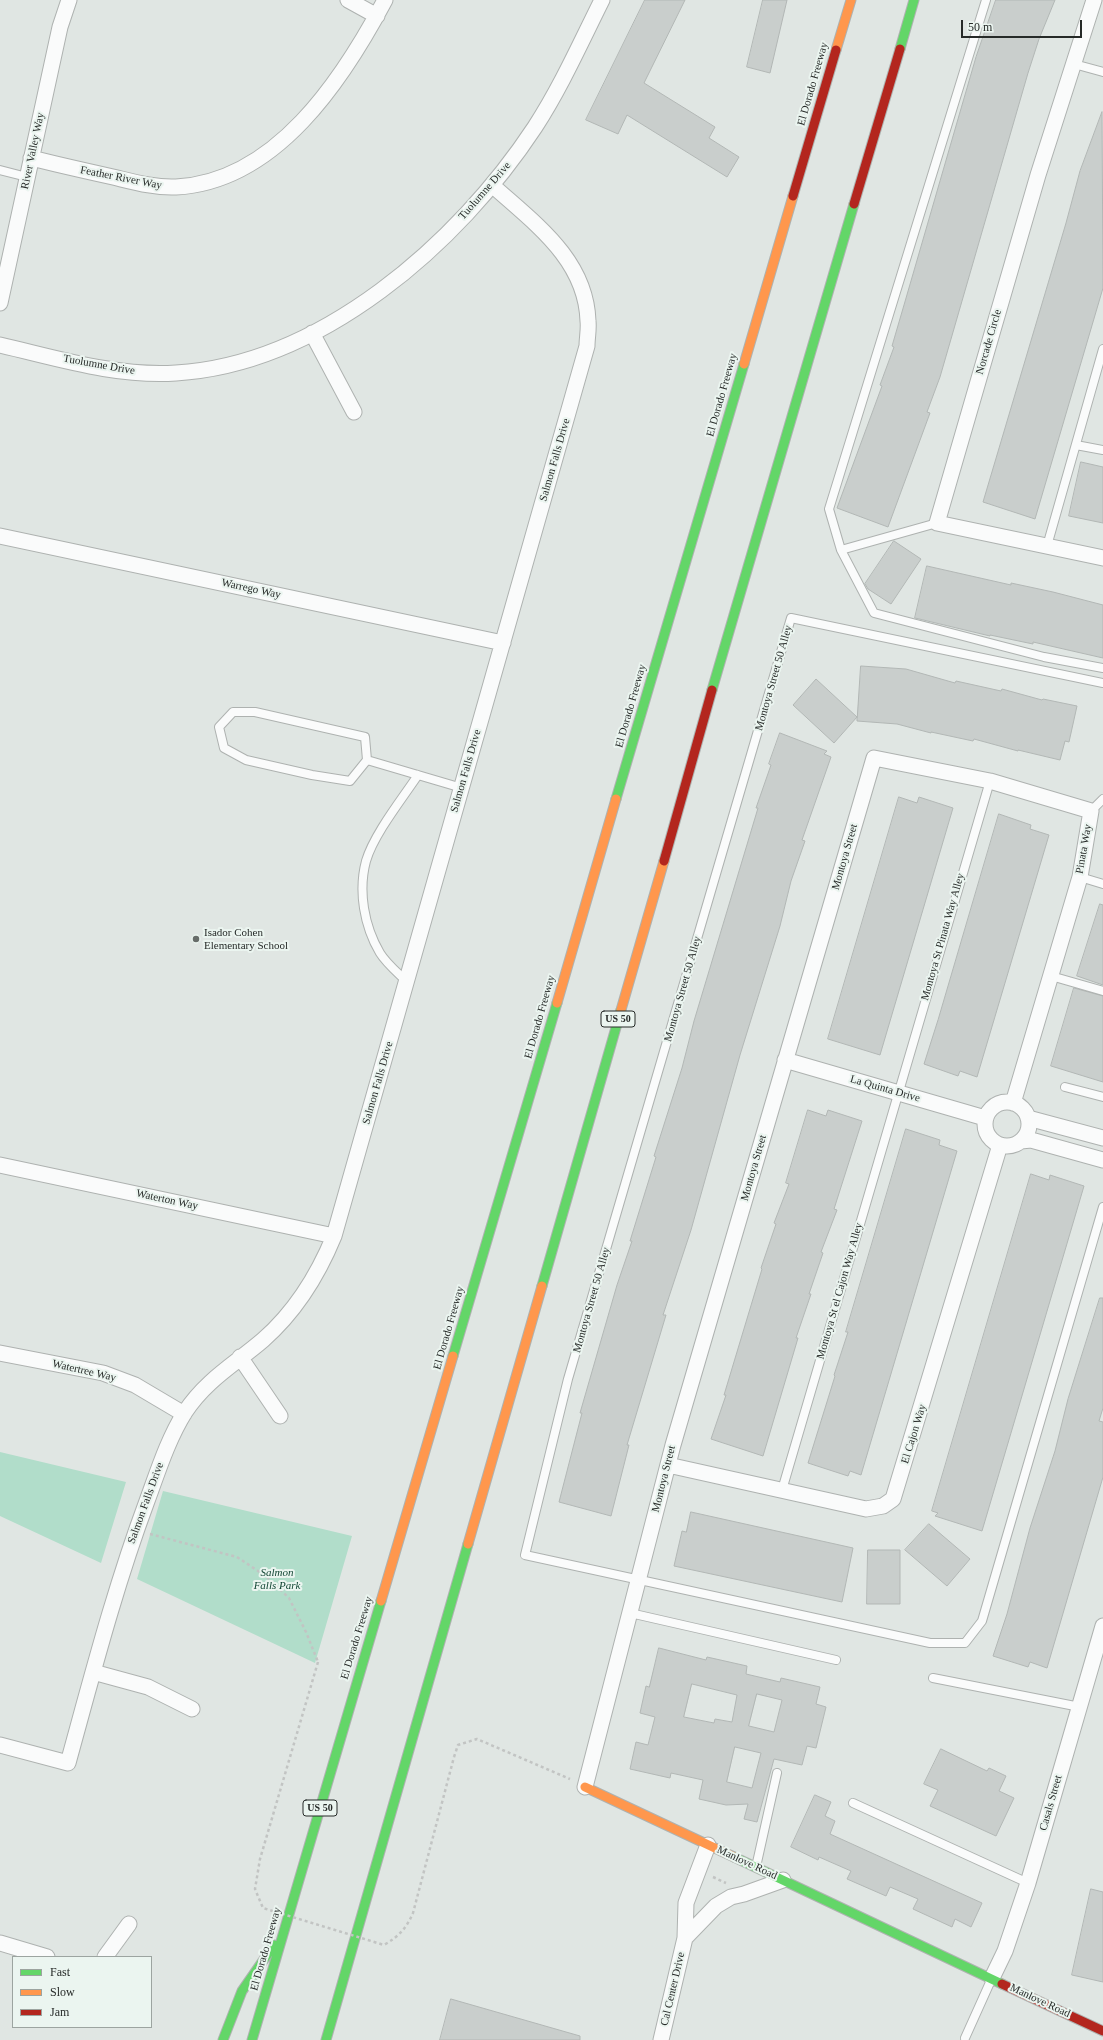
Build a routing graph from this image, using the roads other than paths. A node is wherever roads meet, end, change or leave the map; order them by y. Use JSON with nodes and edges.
{"nodes":[{"id":1,"x":69,"y":0,"type":"edge"},
{"id":2,"x":348,"y":0,"type":"edge"},
{"id":3,"x":385,"y":0,"type":"edge"},
{"id":4,"x":602,"y":0,"type":"edge"},
{"id":5,"x":850,"y":0,"type":"edge"},
{"id":6,"x":914,"y":0,"type":"edge"},
{"id":7,"x":986,"y":0,"type":"edge"},
{"id":8,"x":1094,"y":0,"type":"edge"},
{"id":9,"x":376,"y":16,"type":"junction"},
{"id":10,"x":1074,"y":64,"type":"junction"},
{"id":11,"x":1103,"y":72,"type":"edge"},
{"id":12,"x":31,"y":158,"type":"junction"},
{"id":13,"x":0,"y":170,"type":"edge"},
{"id":14,"x":27,"y":177,"type":"junction"},
{"id":15,"x":492,"y":185,"type":"junction"},
{"id":16,"x":0,"y":303,"type":"edge"},
{"id":17,"x":312,"y":333,"type":"junction"},
{"id":18,"x":0,"y":345,"type":"edge"},
{"id":19,"x":1103,"y":349,"type":"edge"},
{"id":20,"x":354,"y":412,"type":"dead end"},
{"id":21,"x":1076,"y":445,"type":"junction"},
{"id":22,"x":1103,"y":450,"type":"edge"},
{"id":23,"x":937,"y":523,"type":"junction"},
{"id":24,"x":0,"y":536,"type":"edge"},
{"id":25,"x":1047,"y":546,"type":"junction"},
{"id":26,"x":841,"y":550,"type":"junction"},
{"id":27,"x":1103,"y":558,"type":"edge"},
{"id":28,"x":503,"y":643,"type":"junction"},
{"id":29,"x":1103,"y":668,"type":"edge"},
{"id":30,"x":1103,"y":683,"type":"edge"},
{"id":31,"x":874,"y":758,"type":"joint"},
{"id":32,"x":367,"y":760,"type":"junction"},
{"id":33,"x":418,"y":775,"type":"junction"},
{"id":34,"x":990,"y":781,"type":"junction"},
{"id":35,"x":462,"y":788,"type":"junction"},
{"id":36,"x":1103,"y":799,"type":"edge"},
{"id":37,"x":1091,"y":810,"type":"junction"},
{"id":38,"x":1080,"y":877,"type":"junction"},
{"id":39,"x":1103,"y":884,"type":"edge"},
{"id":40,"x":1051,"y":976,"type":"junction"},
{"id":41,"x":407,"y":982,"type":"junction"},
{"id":42,"x":1103,"y":991,"type":"edge"},
{"id":43,"x":786,"y":1060,"type":"junction"},
{"id":44,"x":1066,"y":1087,"type":"dead end"},
{"id":45,"x":898,"y":1093,"type":"junction"},
{"id":46,"x":1103,"y":1097,"type":"edge"},
{"id":47,"x":1013,"y":1103,"type":"junction"},
{"id":48,"x":986,"y":1118,"type":"junction"},
{"id":49,"x":1028,"y":1118,"type":"junction"},
{"id":50,"x":1103,"y":1138,"type":"edge"},
{"id":51,"x":1021,"y":1141,"type":"junction"},
{"id":52,"x":1000,"y":1145,"type":"junction"},
{"id":53,"x":1103,"y":1160,"type":"edge"},
{"id":54,"x":0,"y":1165,"type":"edge"},
{"id":55,"x":1103,"y":1207,"type":"edge"},
{"id":56,"x":334,"y":1236,"type":"junction"},
{"id":57,"x":0,"y":1353,"type":"edge"},
{"id":58,"x":240,"y":1357,"type":"junction"},
{"id":59,"x":184,"y":1414,"type":"junction"},
{"id":60,"x":280,"y":1416,"type":"dead end"},
{"id":61,"x":668,"y":1465,"type":"junction"},
{"id":62,"x":782,"y":1490,"type":"junction"},
{"id":63,"x":639,"y":1579,"type":"junction"},
{"id":64,"x":630,"y":1613,"type":"junction"},
{"id":65,"x":1103,"y":1626,"type":"edge"},
{"id":66,"x":1099,"y":1657,"type":"edge"},
{"id":67,"x":836,"y":1660,"type":"dead end"},
{"id":68,"x":93,"y":1672,"type":"junction"},
{"id":69,"x":933,"y":1678,"type":"dead end"},
{"id":70,"x":1080,"y":1707,"type":"junction"},
{"id":71,"x":192,"y":1709,"type":"dead end"},
{"id":72,"x":0,"y":1745,"type":"edge"},
{"id":73,"x":777,"y":1773,"type":"dead end"},
{"id":74,"x":585,"y":1787,"type":"joint"},
{"id":75,"x":853,"y":1803,"type":"dead end"},
{"id":76,"x":708,"y":1845,"type":"junction"},
{"id":77,"x":756,"y":1867,"type":"junction"},
{"id":78,"x":783,"y":1880,"type":"junction"},
{"id":79,"x":1028,"y":1883,"type":"junction"},
{"id":80,"x":129,"y":1924,"type":"dead end"},
{"id":81,"x":284,"y":1931,"type":"junction"},
{"id":82,"x":685,"y":1938,"type":"junction"},
{"id":83,"x":0,"y":1943,"type":"edge"},
{"id":84,"x":44,"y":1956,"type":"edge"},
{"id":85,"x":106,"y":1956,"type":"edge"},
{"id":86,"x":992,"y":1978,"type":"junction"},
{"id":87,"x":1103,"y":2031,"type":"edge"},
{"id":88,"x":965,"y":2038,"type":"dead end"},
{"id":89,"x":223,"y":2040,"type":"edge"},
{"id":90,"x":252,"y":2040,"type":"edge"},
{"id":91,"x":326,"y":2040,"type":"edge"},
{"id":92,"x":661,"y":2040,"type":"edge"}],
"edges":[{"from":1,"to":12,"type":"street","name":"River Valley Way"},
{"from":2,"to":9,"type":"street"},
{"from":3,"to":9,"type":"street","name":"Feather River Way"},
{"from":4,"to":15,"type":"street","name":"Tuolumne Drive"},
{"from":5,"to":81,"type":"main road","name":"El Dorado Freeway","number":"US 50"},
{"from":6,"to":91,"type":"main road","number":"US 50"},
{"from":7,"to":26,"type":"lane"},
{"from":8,"to":10,"type":"street","name":"Norcade Circle"},
{"from":9,"to":12,"type":"street","name":"Feather River Way"},
{"from":10,"to":11,"type":"lane"},
{"from":10,"to":23,"type":"street","name":"Norcade Circle"},
{"from":12,"to":14,"type":"street","name":"River Valley Way"},
{"from":13,"to":14,"type":"lane"},
{"from":14,"to":16,"type":"street","name":"River Valley Way"},
{"from":15,"to":17,"type":"street","name":"Tuolumne Drive"},
{"from":15,"to":28,"type":"street","name":"Salmon Falls Drive"},
{"from":17,"to":18,"type":"street","name":"Tuolumne Drive"},
{"from":17,"to":20,"type":"street"},
{"from":19,"to":21,"type":"lane"},
{"from":21,"to":22,"type":"lane"},
{"from":21,"to":25,"type":"lane"},
{"from":23,"to":25,"type":"street"},
{"from":23,"to":26,"type":"lane"},
{"from":24,"to":28,"type":"street","name":"Warrego Way"},
{"from":25,"to":27,"type":"street"},
{"from":26,"to":29,"type":"lane"},
{"from":28,"to":35,"type":"street","name":"Salmon Falls Drive"},
{"from":30,"to":63,"type":"lane","name":"Montoya Street 50 Alley"},
{"from":31,"to":34,"type":"street","name":"Pinata Way"},
{"from":31,"to":43,"type":"street","name":"Montoya Street"},
{"from":32,"to":32,"type":"lane"},
{"from":32,"to":33,"type":"lane"},
{"from":33,"to":35,"type":"lane"},
{"from":33,"to":41,"type":"lane"},
{"from":34,"to":37,"type":"street","name":"Pinata Way"},
{"from":34,"to":45,"type":"lane","name":"Montoya St Pinata Way Alley"},
{"from":35,"to":41,"type":"street","name":"Salmon Falls Drive"},
{"from":36,"to":37,"type":"lane"},
{"from":37,"to":38,"type":"street","name":"Pinata Way"},
{"from":38,"to":39,"type":"lane"},
{"from":38,"to":40,"type":"street","name":"Pinata Way"},
{"from":40,"to":42,"type":"lane"},
{"from":40,"to":47,"type":"street","name":"Pinata Way"},
{"from":41,"to":56,"type":"street","name":"Salmon Falls Drive"},
{"from":43,"to":45,"type":"street","name":"La Quinta Drive"},
{"from":43,"to":61,"type":"street","name":"Montoya Street"},
{"from":44,"to":46,"type":"lane"},
{"from":45,"to":48,"type":"street","name":"La Quinta Drive"},
{"from":45,"to":62,"type":"lane","name":"Montoya St el Cajon Way Alley"},
{"from":47,"to":48,"type":"street"},
{"from":47,"to":49,"type":"street"},
{"from":48,"to":52,"type":"street"},
{"from":49,"to":50,"type":"street"},
{"from":49,"to":51,"type":"street"},
{"from":51,"to":52,"type":"street"},
{"from":51,"to":53,"type":"street"},
{"from":52,"to":62,"type":"street","name":"El Cajon Way"},
{"from":54,"to":56,"type":"street","name":"Waterton Way"},
{"from":55,"to":63,"type":"lane"},
{"from":56,"to":58,"type":"street","name":"Salmon Falls Drive"},
{"from":57,"to":59,"type":"street","name":"Watertree Way"},
{"from":58,"to":59,"type":"street","name":"Salmon Falls Drive"},
{"from":58,"to":60,"type":"street"},
{"from":59,"to":68,"type":"street","name":"Salmon Falls Drive"},
{"from":61,"to":62,"type":"street","name":"El Cajon Way"},
{"from":61,"to":63,"type":"street","name":"Montoya Street"},
{"from":63,"to":64,"type":"street"},
{"from":64,"to":67,"type":"lane"},
{"from":64,"to":74,"type":"street"},
{"from":65,"to":66,"type":"street","name":"Casals Street"},
{"from":66,"to":70,"type":"street","name":"Casals Street"},
{"from":68,"to":71,"type":"street"},
{"from":68,"to":72,"type":"street","name":"Salmon Falls Drive"},
{"from":69,"to":70,"type":"lane"},
{"from":70,"to":79,"type":"street","name":"Casals Street"},
{"from":73,"to":77,"type":"lane"},
{"from":74,"to":76,"type":"main road","name":"Manlove Road"},
{"from":75,"to":79,"type":"lane"},
{"from":76,"to":77,"type":"main road","name":"Manlove Road"},
{"from":76,"to":82,"type":"street","name":"Cal Center Drive"},
{"from":77,"to":78,"type":"main road","name":"Manlove Road"},
{"from":78,"to":82,"type":"street","name":"Cal Center Drive"},
{"from":78,"to":86,"type":"main road","name":"Manlove Road"},
{"from":79,"to":86,"type":"street","name":"Casals Street"},
{"from":80,"to":85,"type":"street"},
{"from":81,"to":89,"type":"main road"},
{"from":81,"to":90,"type":"main road","name":"El Dorado Freeway","number":"US 50"},
{"from":82,"to":92,"type":"street","name":"Cal Center Drive"},
{"from":83,"to":84,"type":"street"},
{"from":86,"to":87,"type":"main road","name":"Manlove Road"},
{"from":86,"to":88,"type":"lane"}]}
